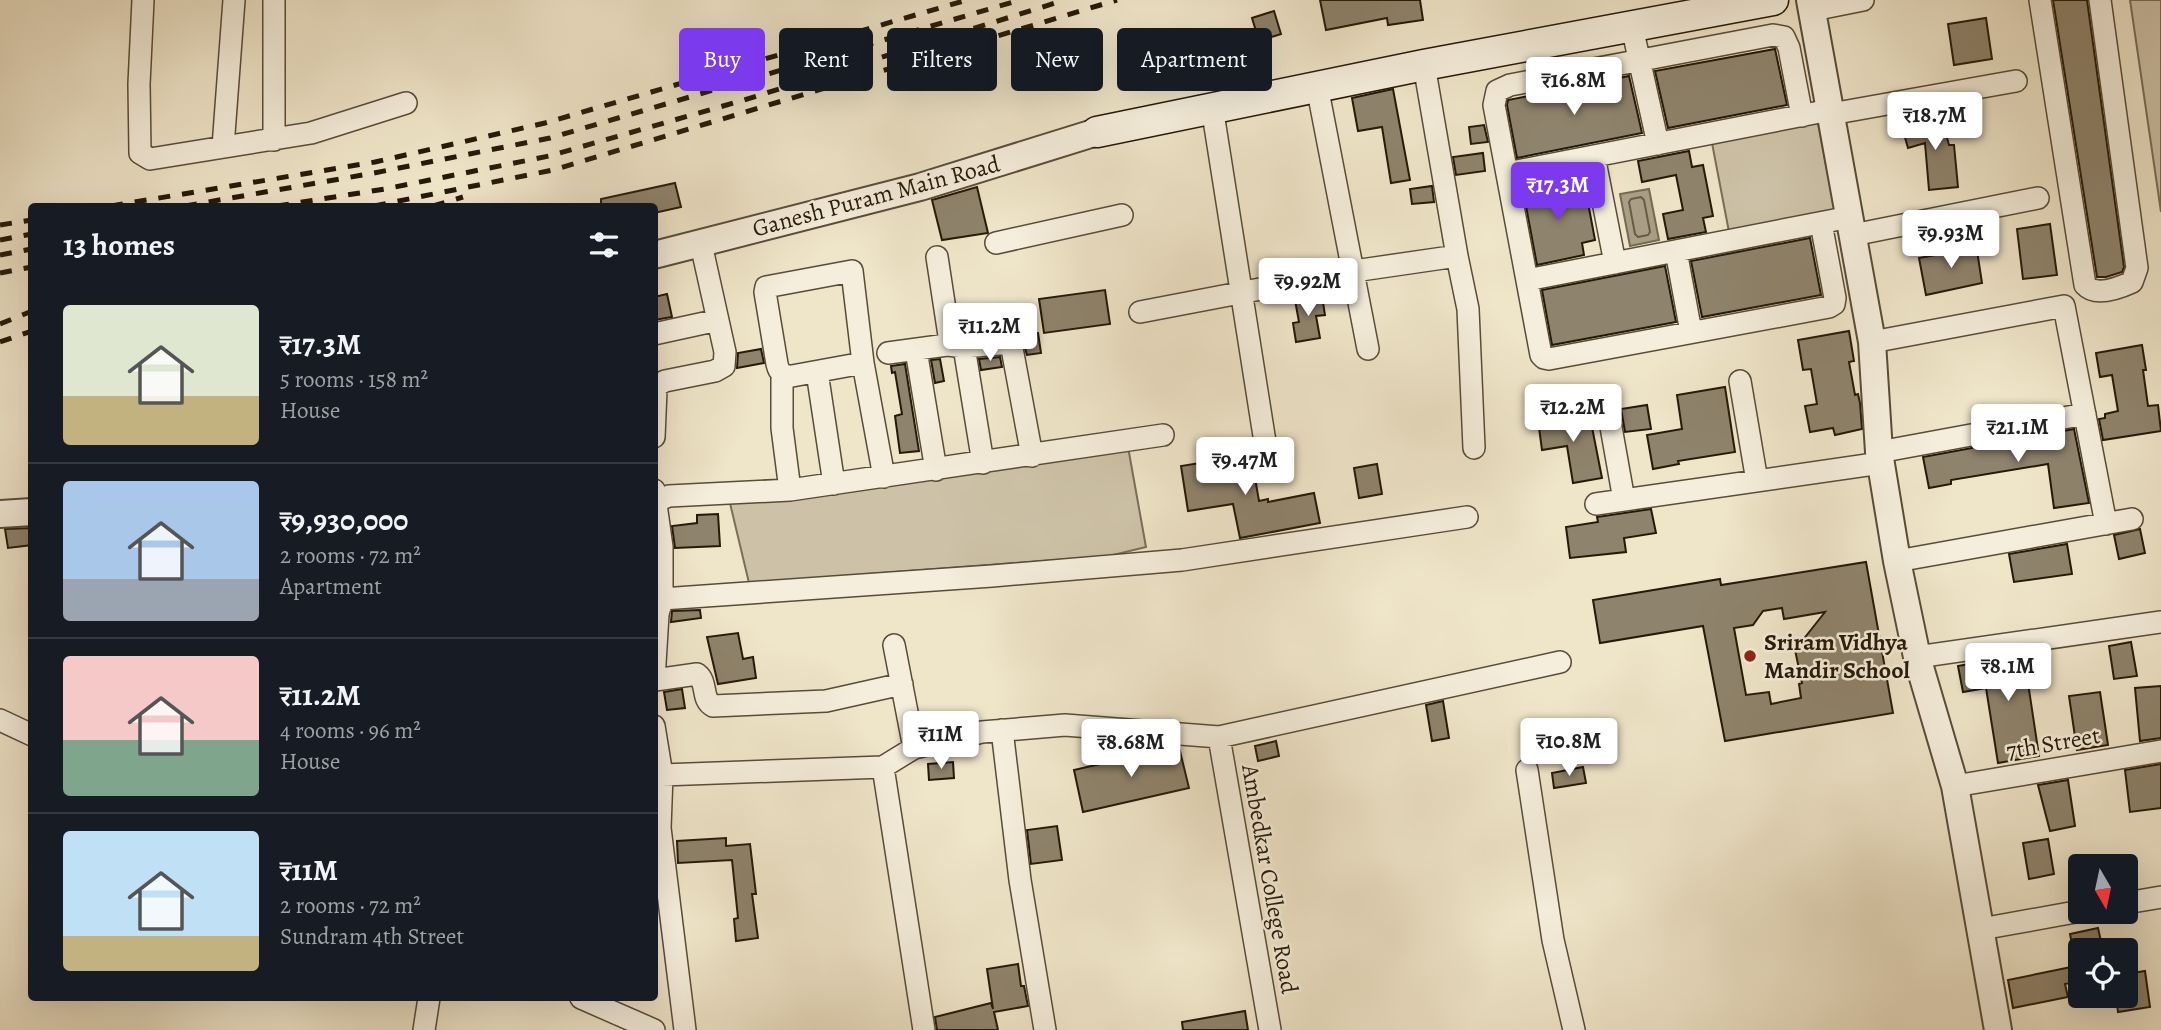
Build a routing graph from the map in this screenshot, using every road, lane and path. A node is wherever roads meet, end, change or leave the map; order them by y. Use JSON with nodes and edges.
{"nodes":[{"id":1,"x":143,"y":0,"type":"edge"},
{"id":2,"x":234,"y":0,"type":"edge"},
{"id":3,"x":274,"y":0,"type":"edge"},
{"id":4,"x":1773,"y":0,"type":"edge"},
{"id":5,"x":1863,"y":0,"type":"edge"},
{"id":6,"x":2040,"y":0,"type":"edge"},
{"id":7,"x":2101,"y":0,"type":"edge"},
{"id":8,"x":1811,"y":5,"type":"edge"},
{"id":9,"x":1632,"y":27,"type":"junction"},
{"id":10,"x":1640,"y":60,"type":"junction"},
{"id":11,"x":1424,"y":65,"type":"junction"},
{"id":12,"x":2016,"y":81,"type":"dead end"},
{"id":13,"x":1317,"y":86,"type":"junction"},
{"id":14,"x":406,"y":103,"type":"dead end"},
{"id":15,"x":1212,"y":107,"type":"junction"},
{"id":16,"x":1831,"y":112,"type":"junction"},
{"id":17,"x":1802,"y":116,"type":"junction"},
{"id":18,"x":1097,"y":132,"type":"joint"},
{"id":19,"x":274,"y":140,"type":"junction"},
{"id":20,"x":1658,"y":144,"type":"junction"},
{"id":21,"x":223,"y":147,"type":"junction"},
{"id":22,"x":1594,"y":156,"type":"junction"},
{"id":23,"x":1507,"y":173,"type":"junction"},
{"id":24,"x":2038,"y":198,"type":"dead end"},
{"id":25,"x":1122,"y":215,"type":"dead end"},
{"id":26,"x":1821,"y":223,"type":"junction"},
{"id":27,"x":1852,"y":226,"type":"junction"},
{"id":28,"x":996,"y":243,"type":"dead end"},
{"id":29,"x":701,"y":244,"type":"junction"},
{"id":30,"x":1676,"y":251,"type":"junction"},
{"id":31,"x":658,"y":254,"type":"edge"},
{"id":32,"x":1457,"y":256,"type":"junction"},
{"id":33,"x":937,"y":257,"type":"dead end"},
{"id":34,"x":1615,"y":263,"type":"junction"},
{"id":35,"x":1354,"y":271,"type":"junction"},
{"id":36,"x":1527,"y":280,"type":"junction"},
{"id":37,"x":1241,"y":293,"type":"junction"},
{"id":38,"x":1140,"y":312,"type":"dead end"},
{"id":39,"x":718,"y":320,"type":"junction"},
{"id":40,"x":1691,"y":332,"type":"junction"},
{"id":41,"x":658,"y":333,"type":"edge"},
{"id":42,"x":1872,"y":342,"type":"junction"},
{"id":43,"x":956,"y":346,"type":"junction"},
{"id":44,"x":1368,"y":349,"type":"dead end"},
{"id":45,"x":916,"y":350,"type":"junction"},
{"id":46,"x":888,"y":353,"type":"dead end"},
{"id":47,"x":863,"y":363,"type":"junction"},
{"id":48,"x":817,"y":372,"type":"junction"},
{"id":49,"x":782,"y":374,"type":"junction"},
{"id":50,"x":1740,"y":381,"type":"dead end"},
{"id":51,"x":658,"y":384,"type":"edge"},
{"id":52,"x":1606,"y":399,"type":"dead end"},
{"id":53,"x":2085,"y":414,"type":"junction"},
{"id":54,"x":1163,"y":435,"type":"dead end"},
{"id":55,"x":1265,"y":442,"type":"dead end"},
{"id":56,"x":1474,"y":448,"type":"dead end"},
{"id":57,"x":1032,"y":456,"type":"junction"},
{"id":58,"x":1880,"y":457,"type":"junction"},
{"id":59,"x":983,"y":463,"type":"junction"},
{"id":60,"x":936,"y":470,"type":"junction"},
{"id":61,"x":884,"y":477,"type":"junction"},
{"id":62,"x":1757,"y":481,"type":"junction"},
{"id":63,"x":834,"y":484,"type":"junction"},
{"id":64,"x":790,"y":490,"type":"junction"},
{"id":65,"x":658,"y":496,"type":"edge"},
{"id":66,"x":1624,"y":500,"type":"junction"},
{"id":67,"x":1596,"y":504,"type":"dead end"},
{"id":68,"x":28,"y":512,"type":"edge"},
{"id":69,"x":0,"y":514,"type":"edge"},
{"id":70,"x":1467,"y":517,"type":"dead end"},
{"id":71,"x":2132,"y":519,"type":"dead end"},
{"id":72,"x":2106,"y":524,"type":"junction"},
{"id":73,"x":658,"y":547,"type":"edge"},
{"id":74,"x":1898,"y":561,"type":"junction"},
{"id":75,"x":658,"y":609,"type":"edge"},
{"id":76,"x":2161,"y":622,"type":"edge"},
{"id":77,"x":894,"y":645,"type":"dead end"},
{"id":78,"x":1917,"y":657,"type":"junction"},
{"id":79,"x":1560,"y":662,"type":"dead end"},
{"id":80,"x":658,"y":680,"type":"edge"},
{"id":81,"x":902,"y":684,"type":"junction"},
{"id":82,"x":0,"y":720,"type":"edge"},
{"id":83,"x":1002,"y":730,"type":"junction"},
{"id":84,"x":28,"y":732,"type":"edge"},
{"id":85,"x":1219,"y":737,"type":"junction"},
{"id":86,"x":914,"y":748,"type":"junction"},
{"id":87,"x":658,"y":750,"type":"edge"},
{"id":88,"x":2161,"y":751,"type":"edge"},
{"id":89,"x":883,"y":766,"type":"junction"},
{"id":90,"x":1527,"y":770,"type":"dead end"},
{"id":91,"x":662,"y":775,"type":"junction"},
{"id":92,"x":1955,"y":786,"type":"junction"},
{"id":93,"x":2161,"y":897,"type":"edge"},
{"id":94,"x":2138,"y":901,"type":"edge"},
{"id":95,"x":2068,"y":913,"type":"edge"},
{"id":96,"x":1981,"y":929,"type":"junction"},
{"id":97,"x":429,"y":1001,"type":"edge"},
{"id":98,"x":587,"y":1001,"type":"edge"},
{"id":99,"x":424,"y":1030,"type":"edge"},
{"id":100,"x":654,"y":1030,"type":"edge"},
{"id":101,"x":685,"y":1030,"type":"edge"},
{"id":102,"x":924,"y":1030,"type":"edge"},
{"id":103,"x":1045,"y":1030,"type":"edge"},
{"id":104,"x":1270,"y":1030,"type":"edge"},
{"id":105,"x":1574,"y":1030,"type":"edge"},
{"id":106,"x":1998,"y":1030,"type":"edge"}],
"edges":[{"from":1,"to":21,"type":"street"},
{"from":2,"to":21,"type":"street"},
{"from":3,"to":19,"type":"street"},
{"from":4,"to":9,"type":"main road"},
{"from":5,"to":8,"type":"street"},
{"from":6,"to":7,"type":"street"},
{"from":8,"to":16,"type":"street"},
{"from":9,"to":10,"type":"street"},
{"from":9,"to":11,"type":"main road"},
{"from":10,"to":17,"type":"street"},
{"from":10,"to":20,"type":"street"},
{"from":10,"to":23,"type":"street"},
{"from":11,"to":13,"type":"main road"},
{"from":11,"to":32,"type":"street"},
{"from":12,"to":16,"type":"street"},
{"from":13,"to":15,"type":"main road"},
{"from":13,"to":35,"type":"street"},
{"from":14,"to":19,"type":"street"},
{"from":15,"to":18,"type":"main road"},
{"from":15,"to":37,"type":"street"},
{"from":16,"to":17,"type":"street"},
{"from":16,"to":27,"type":"street"},
{"from":17,"to":20,"type":"street"},
{"from":18,"to":29,"type":"street","name":"Ganesh Puram Main Road"},
{"from":19,"to":21,"type":"street"},
{"from":20,"to":22,"type":"street"},
{"from":22,"to":23,"type":"street"},
{"from":22,"to":34,"type":"street"},
{"from":23,"to":36,"type":"street"},
{"from":24,"to":27,"type":"street"},
{"from":25,"to":28,"type":"street"},
{"from":26,"to":27,"type":"street"},
{"from":26,"to":30,"type":"street"},
{"from":26,"to":40,"type":"street"},
{"from":27,"to":42,"type":"street"},
{"from":29,"to":31,"type":"street","name":"Ganesh Puram Main Road"},
{"from":29,"to":39,"type":"street"},
{"from":30,"to":34,"type":"street"},
{"from":30,"to":40,"type":"street"},
{"from":32,"to":35,"type":"street"},
{"from":32,"to":56,"type":"street"},
{"from":33,"to":43,"type":"street"},
{"from":34,"to":36,"type":"street"},
{"from":35,"to":37,"type":"street"},
{"from":35,"to":44,"type":"street"},
{"from":36,"to":40,"type":"street"},
{"from":37,"to":38,"type":"street"},
{"from":37,"to":55,"type":"street"},
{"from":39,"to":41,"type":"street"},
{"from":39,"to":51,"type":"street"},
{"from":42,"to":53,"type":"street"},
{"from":42,"to":58,"type":"street"},
{"from":43,"to":45,"type":"street"},
{"from":43,"to":57,"type":"street"},
{"from":43,"to":59,"type":"street"},
{"from":45,"to":46,"type":"street"},
{"from":45,"to":60,"type":"street"},
{"from":47,"to":48,"type":"street"},
{"from":47,"to":49,"type":"street"},
{"from":47,"to":61,"type":"street"},
{"from":48,"to":49,"type":"street"},
{"from":48,"to":63,"type":"street"},
{"from":49,"to":64,"type":"street"},
{"from":50,"to":62,"type":"street"},
{"from":52,"to":66,"type":"street"},
{"from":53,"to":58,"type":"street"},
{"from":53,"to":72,"type":"street"},
{"from":54,"to":57,"type":"street"},
{"from":57,"to":59,"type":"street"},
{"from":58,"to":62,"type":"street"},
{"from":58,"to":74,"type":"street"},
{"from":59,"to":60,"type":"street"},
{"from":60,"to":61,"type":"street"},
{"from":61,"to":63,"type":"street"},
{"from":62,"to":66,"type":"street"},
{"from":63,"to":64,"type":"street"},
{"from":64,"to":65,"type":"street"},
{"from":66,"to":67,"type":"street"},
{"from":68,"to":69,"type":"street"},
{"from":70,"to":75,"type":"street"},
{"from":71,"to":72,"type":"street"},
{"from":72,"to":74,"type":"street"},
{"from":73,"to":75,"type":"street"},
{"from":74,"to":78,"type":"street"},
{"from":76,"to":78,"type":"street"},
{"from":77,"to":81,"type":"street"},
{"from":78,"to":92,"type":"street"},
{"from":79,"to":85,"type":"street"},
{"from":80,"to":81,"type":"street"},
{"from":81,"to":86,"type":"street"},
{"from":82,"to":84,"type":"street"},
{"from":83,"to":85,"type":"street"},
{"from":83,"to":86,"type":"street"},
{"from":83,"to":103,"type":"street"},
{"from":85,"to":104,"type":"street","name":"Ambedkar College Road"},
{"from":86,"to":89,"type":"street"},
{"from":87,"to":91,"type":"street"},
{"from":88,"to":92,"type":"street","name":"7th Street"},
{"from":89,"to":91,"type":"street"},
{"from":89,"to":102,"type":"street"},
{"from":90,"to":105,"type":"street"},
{"from":91,"to":101,"type":"street"},
{"from":92,"to":96,"type":"street"},
{"from":93,"to":94,"type":"street"},
{"from":95,"to":96,"type":"street"},
{"from":96,"to":106,"type":"street"},
{"from":97,"to":99,"type":"street"},
{"from":98,"to":100,"type":"street"}]}
